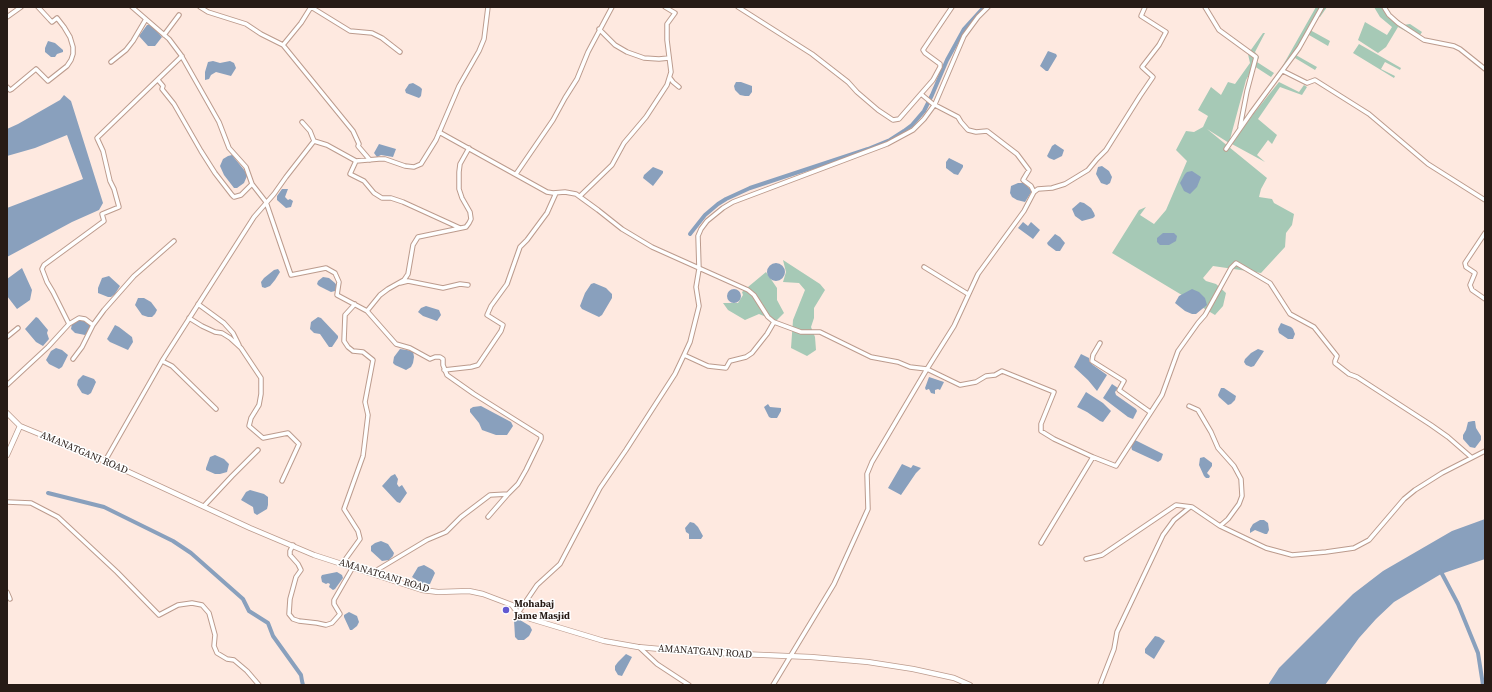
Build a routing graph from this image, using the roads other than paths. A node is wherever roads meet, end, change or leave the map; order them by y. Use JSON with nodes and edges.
{"nodes":[{"id":1,"x":21,"y":7,"type":"edge"},
{"id":2,"x":38,"y":7,"type":"edge"},
{"id":3,"x":132,"y":7,"type":"edge"},
{"id":4,"x":200,"y":7,"type":"edge"},
{"id":5,"x":311,"y":7,"type":"edge"},
{"id":6,"x":488,"y":7,"type":"edge"},
{"id":7,"x":612,"y":7,"type":"edge"},
{"id":8,"x":665,"y":7,"type":"edge"},
{"id":9,"x":738,"y":7,"type":"edge"},
{"id":10,"x":952,"y":7,"type":"edge"},
{"id":11,"x":988,"y":7,"type":"edge"},
{"id":12,"x":1145,"y":7,"type":"edge"},
{"id":13,"x":1205,"y":7,"type":"edge"},
{"id":14,"x":1322,"y":7,"type":"edge"},
{"id":15,"x":1384,"y":7,"type":"edge"},
{"id":16,"x":179,"y":16,"type":"dead end"},
{"id":17,"x":7,"y":17,"type":"edge"},
{"id":18,"x":146,"y":19,"type":"junction"},
{"id":19,"x":599,"y":29,"type":"junction"},
{"id":20,"x":164,"y":35,"type":"junction"},
{"id":21,"x":283,"y":45,"type":"junction"},
{"id":22,"x":400,"y":52,"type":"dead end"},
{"id":23,"x":182,"y":56,"type":"junction"},
{"id":24,"x":669,"y":58,"type":"junction"},
{"id":25,"x":111,"y":62,"type":"dead end"},
{"id":26,"x":1485,"y":69,"type":"edge"},
{"id":27,"x":1283,"y":71,"type":"junction"},
{"id":28,"x":670,"y":78,"type":"junction"},
{"id":29,"x":158,"y":80,"type":"junction"},
{"id":30,"x":7,"y":86,"type":"edge"},
{"id":31,"x":680,"y":87,"type":"dead end"},
{"id":32,"x":921,"y":94,"type":"junction"},
{"id":33,"x":934,"y":104,"type":"junction"},
{"id":34,"x":302,"y":122,"type":"dead end"},
{"id":35,"x":1240,"y":129,"type":"junction"},
{"id":36,"x":439,"y":132,"type":"junction"},
{"id":37,"x":314,"y":141,"type":"junction"},
{"id":38,"x":470,"y":148,"type":"junction"},
{"id":39,"x":1226,"y":149,"type":"dead end"},
{"id":40,"x":370,"y":160,"type":"junction"},
{"id":41,"x":356,"y":161,"type":"junction"},
{"id":42,"x":516,"y":174,"type":"junction"},
{"id":43,"x":252,"y":184,"type":"junction"},
{"id":44,"x":1034,"y":192,"type":"junction"},
{"id":45,"x":556,"y":193,"type":"junction"},
{"id":46,"x":580,"y":196,"type":"junction"},
{"id":47,"x":1485,"y":200,"type":"edge"},
{"id":48,"x":266,"y":202,"type":"junction"},
{"id":49,"x":461,"y":228,"type":"junction"},
{"id":50,"x":1485,"y":233,"type":"edge"},
{"id":51,"x":174,"y":241,"type":"dead end"},
{"id":52,"x":924,"y":268,"type":"dead end"},
{"id":53,"x":699,"y":269,"type":"junction"},
{"id":54,"x":395,"y":284,"type":"junction"},
{"id":55,"x":468,"y":285,"type":"dead end"},
{"id":56,"x":968,"y":294,"type":"junction"},
{"id":57,"x":1485,"y":299,"type":"edge"},
{"id":58,"x":198,"y":304,"type":"junction"},
{"id":59,"x":355,"y":304,"type":"junction"},
{"id":60,"x":367,"y":311,"type":"junction"},
{"id":61,"x":188,"y":318,"type":"junction"},
{"id":62,"x":774,"y":322,"type":"junction"},
{"id":63,"x":69,"y":324,"type":"junction"},
{"id":64,"x":93,"y":325,"type":"junction"},
{"id":65,"x":18,"y":328,"type":"dead end"},
{"id":66,"x":7,"y":337,"type":"edge"},
{"id":67,"x":1100,"y":343,"type":"dead end"},
{"id":68,"x":241,"y":348,"type":"junction"},
{"id":69,"x":684,"y":355,"type":"junction"},
{"id":70,"x":73,"y":359,"type":"dead end"},
{"id":71,"x":162,"y":361,"type":"junction"},
{"id":72,"x":927,"y":369,"type":"junction"},
{"id":73,"x":444,"y":370,"type":"junction"},
{"id":74,"x":7,"y":385,"type":"edge"},
{"id":75,"x":1189,"y":406,"type":"dead end"},
{"id":76,"x":216,"y":409,"type":"dead end"},
{"id":77,"x":1150,"y":412,"type":"junction"},
{"id":78,"x":7,"y":413,"type":"edge"},
{"id":79,"x":20,"y":426,"type":"junction"},
{"id":80,"x":258,"y":450,"type":"dead end"},
{"id":81,"x":1485,"y":451,"type":"edge"},
{"id":82,"x":7,"y":455,"type":"edge"},
{"id":83,"x":1093,"y":457,"type":"junction"},
{"id":84,"x":1471,"y":458,"type":"junction"},
{"id":85,"x":105,"y":461,"type":"junction"},
{"id":86,"x":282,"y":481,"type":"dead end"},
{"id":87,"x":508,"y":494,"type":"junction"},
{"id":88,"x":7,"y":502,"type":"edge"},
{"id":89,"x":204,"y":506,"type":"junction"},
{"id":90,"x":1190,"y":507,"type":"junction"},
{"id":91,"x":488,"y":517,"type":"dead end"},
{"id":92,"x":1220,"y":526,"type":"junction"},
{"id":93,"x":1041,"y":543,"type":"dead end"},
{"id":94,"x":293,"y":545,"type":"junction"},
{"id":95,"x":1086,"y":559,"type":"dead end"},
{"id":96,"x":342,"y":564,"type":"junction"},
{"id":97,"x":353,"y":567,"type":"junction"},
{"id":98,"x":372,"y":573,"type":"junction"},
{"id":99,"x":7,"y":592,"type":"edge"},
{"id":100,"x":10,"y":599,"type":"dead end"},
{"id":101,"x":518,"y":613,"type":"junction"},
{"id":102,"x":638,"y":647,"type":"junction"},
{"id":103,"x":790,"y":656,"type":"junction"},
{"id":104,"x":260,"y":685,"type":"edge"},
{"id":105,"x":689,"y":685,"type":"edge"},
{"id":106,"x":773,"y":685,"type":"edge"},
{"id":107,"x":970,"y":685,"type":"edge"},
{"id":108,"x":1100,"y":685,"type":"edge"}],
"edges":[{"from":1,"to":17,"type":"street"},
{"from":2,"to":30,"type":"street"},
{"from":3,"to":18,"type":"street"},
{"from":4,"to":21,"type":"street"},
{"from":5,"to":21,"type":"street"},
{"from":5,"to":22,"type":"street"},
{"from":6,"to":36,"type":"street"},
{"from":7,"to":19,"type":"street"},
{"from":8,"to":24,"type":"street"},
{"from":9,"to":32,"type":"street"},
{"from":10,"to":32,"type":"street"},
{"from":11,"to":33,"type":"street"},
{"from":12,"to":44,"type":"street"},
{"from":13,"to":35,"type":"street"},
{"from":14,"to":27,"type":"street"},
{"from":15,"to":26,"type":"street"},
{"from":16,"to":20,"type":"street"},
{"from":18,"to":20,"type":"street"},
{"from":18,"to":25,"type":"street"},
{"from":19,"to":24,"type":"street"},
{"from":19,"to":42,"type":"street"},
{"from":20,"to":23,"type":"street"},
{"from":21,"to":40,"type":"street"},
{"from":23,"to":29,"type":"street"},
{"from":23,"to":43,"type":"street"},
{"from":24,"to":28,"type":"street"},
{"from":27,"to":35,"type":"street"},
{"from":27,"to":47,"type":"street"},
{"from":28,"to":31,"type":"street"},
{"from":28,"to":46,"type":"street"},
{"from":29,"to":43,"type":"street"},
{"from":29,"to":63,"type":"street"},
{"from":32,"to":33,"type":"street"},
{"from":33,"to":44,"type":"street"},
{"from":33,"to":53,"type":"street"},
{"from":34,"to":37,"type":"street"},
{"from":35,"to":39,"type":"street"},
{"from":36,"to":38,"type":"street"},
{"from":36,"to":40,"type":"street"},
{"from":37,"to":41,"type":"street"},
{"from":37,"to":48,"type":"street"},
{"from":38,"to":42,"type":"street"},
{"from":38,"to":49,"type":"street"},
{"from":40,"to":41,"type":"street"},
{"from":41,"to":49,"type":"street"},
{"from":42,"to":45,"type":"street"},
{"from":43,"to":48,"type":"street"},
{"from":44,"to":56,"type":"street"},
{"from":45,"to":46,"type":"street"},
{"from":45,"to":73,"type":"street"},
{"from":46,"to":53,"type":"street"},
{"from":48,"to":58,"type":"street"},
{"from":48,"to":59,"type":"street"},
{"from":49,"to":54,"type":"street"},
{"from":50,"to":57,"type":"street"},
{"from":51,"to":64,"type":"street"},
{"from":52,"to":56,"type":"street"},
{"from":53,"to":62,"type":"street"},
{"from":53,"to":69,"type":"street"},
{"from":54,"to":55,"type":"street"},
{"from":54,"to":60,"type":"street"},
{"from":56,"to":72,"type":"street"},
{"from":58,"to":61,"type":"street"},
{"from":58,"to":68,"type":"street"},
{"from":59,"to":60,"type":"street"},
{"from":59,"to":96,"type":"street"},
{"from":60,"to":73,"type":"street"},
{"from":61,"to":68,"type":"street"},
{"from":61,"to":71,"type":"street"},
{"from":62,"to":69,"type":"street"},
{"from":62,"to":72,"type":"street"},
{"from":63,"to":64,"type":"street"},
{"from":63,"to":74,"type":"street"},
{"from":64,"to":70,"type":"street"},
{"from":65,"to":66,"type":"street"},
{"from":67,"to":77,"type":"street"},
{"from":68,"to":86,"type":"street"},
{"from":69,"to":101,"type":"street"},
{"from":71,"to":76,"type":"street"},
{"from":71,"to":85,"type":"street"},
{"from":72,"to":83,"type":"street"},
{"from":72,"to":103,"type":"street"},
{"from":73,"to":87,"type":"street"},
{"from":75,"to":92,"type":"street"},
{"from":77,"to":83,"type":"street"},
{"from":77,"to":84,"type":"street"},
{"from":78,"to":79,"type":"main road","name":"AMANATGANJ ROAD"},
{"from":79,"to":82,"type":"main road"},
{"from":79,"to":85,"type":"main road","name":"AMANATGANJ ROAD"},
{"from":80,"to":89,"type":"street"},
{"from":81,"to":84,"type":"street"},
{"from":83,"to":93,"type":"street"},
{"from":84,"to":92,"type":"street"},
{"from":85,"to":89,"type":"main road","name":"AMANATGANJ ROAD"},
{"from":87,"to":91,"type":"street"},
{"from":87,"to":98,"type":"street"},
{"from":88,"to":104,"type":"street"},
{"from":89,"to":94,"type":"main road","name":"AMANATGANJ ROAD"},
{"from":90,"to":92,"type":"street"},
{"from":90,"to":95,"type":"street"},
{"from":90,"to":108,"type":"street"},
{"from":94,"to":96,"type":"main road","name":"AMANATGANJ ROAD"},
{"from":94,"to":97,"type":"street"},
{"from":96,"to":97,"type":"main road","name":"AMANATGANJ ROAD"},
{"from":97,"to":98,"type":"main road","name":"AMANATGANJ ROAD"},
{"from":98,"to":101,"type":"main road","name":"AMANATGANJ ROAD"},
{"from":99,"to":100,"type":"street"},
{"from":101,"to":102,"type":"main road","name":"AMANATGANJ ROAD"},
{"from":102,"to":103,"type":"main road","name":"AMANATGANJ ROAD"},
{"from":102,"to":105,"type":"street"},
{"from":103,"to":106,"type":"street"},
{"from":103,"to":107,"type":"main road","name":"AMANATGANJ ROAD"}]}
